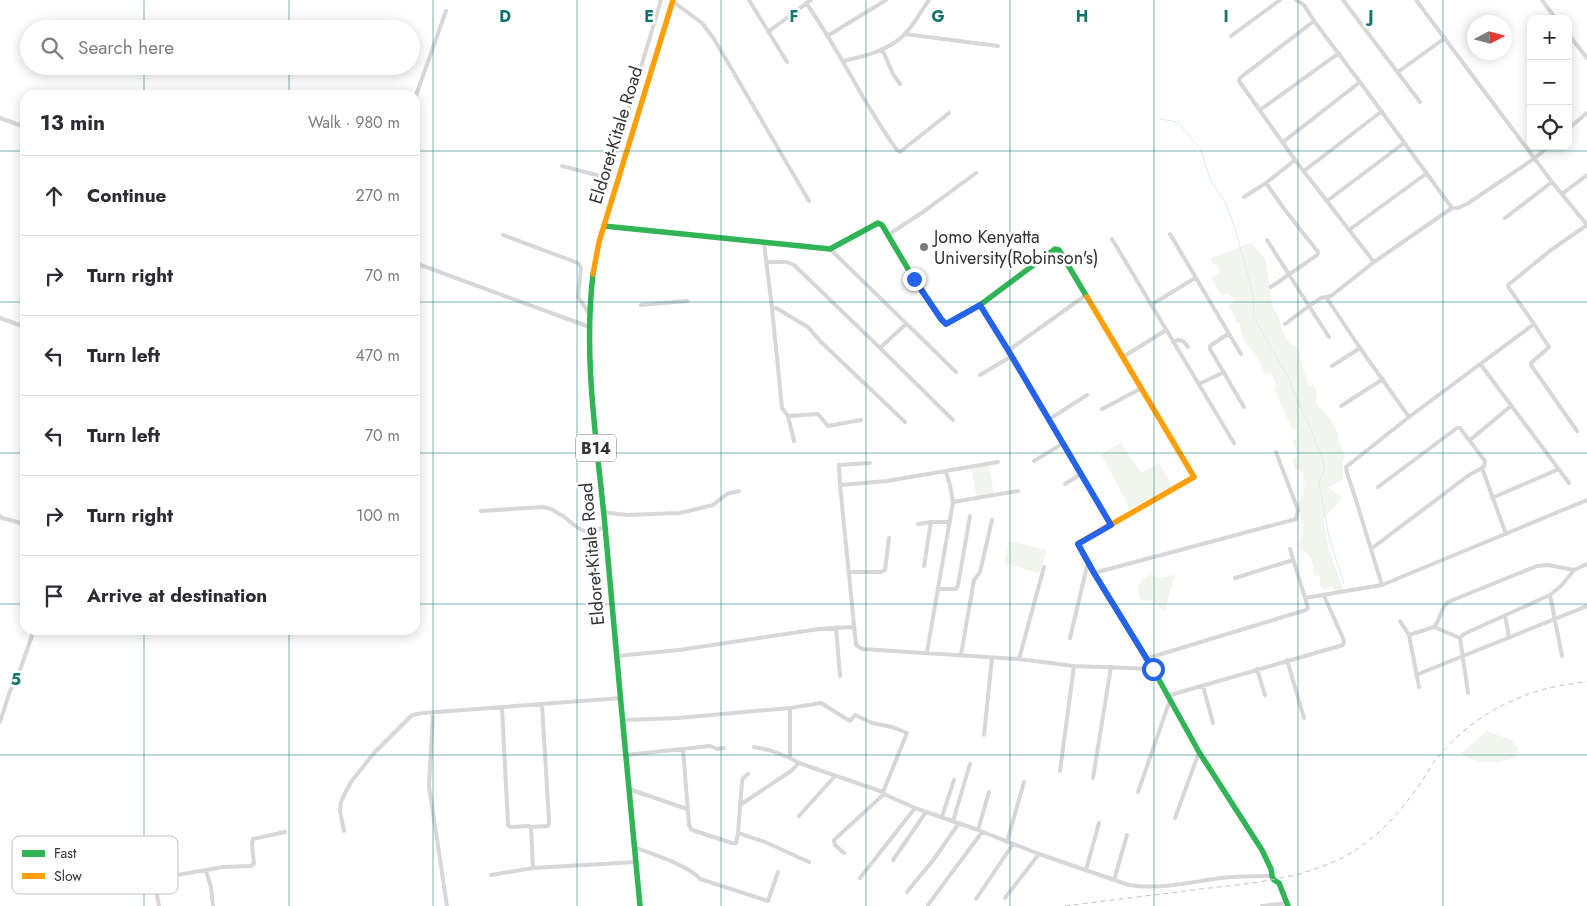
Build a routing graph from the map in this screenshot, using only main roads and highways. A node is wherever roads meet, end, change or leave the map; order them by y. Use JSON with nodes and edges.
{"nodes":[{"id":1,"x":672,"y":0,"type":"edge"},
{"id":2,"x":604,"y":226,"type":"junction"},
{"id":3,"x":1288,"y":904,"type":"edge"},
{"id":4,"x":640,"y":906,"type":"edge"}],
"edges":[{"from":1,"to":2,"type":"main road","name":"Eldoret-Kitale Road","number":"B14"},
{"from":2,"to":3,"type":"main road"},
{"from":2,"to":4,"type":"main road","name":"Eldoret-Kitale Road","number":"B14"}]}
